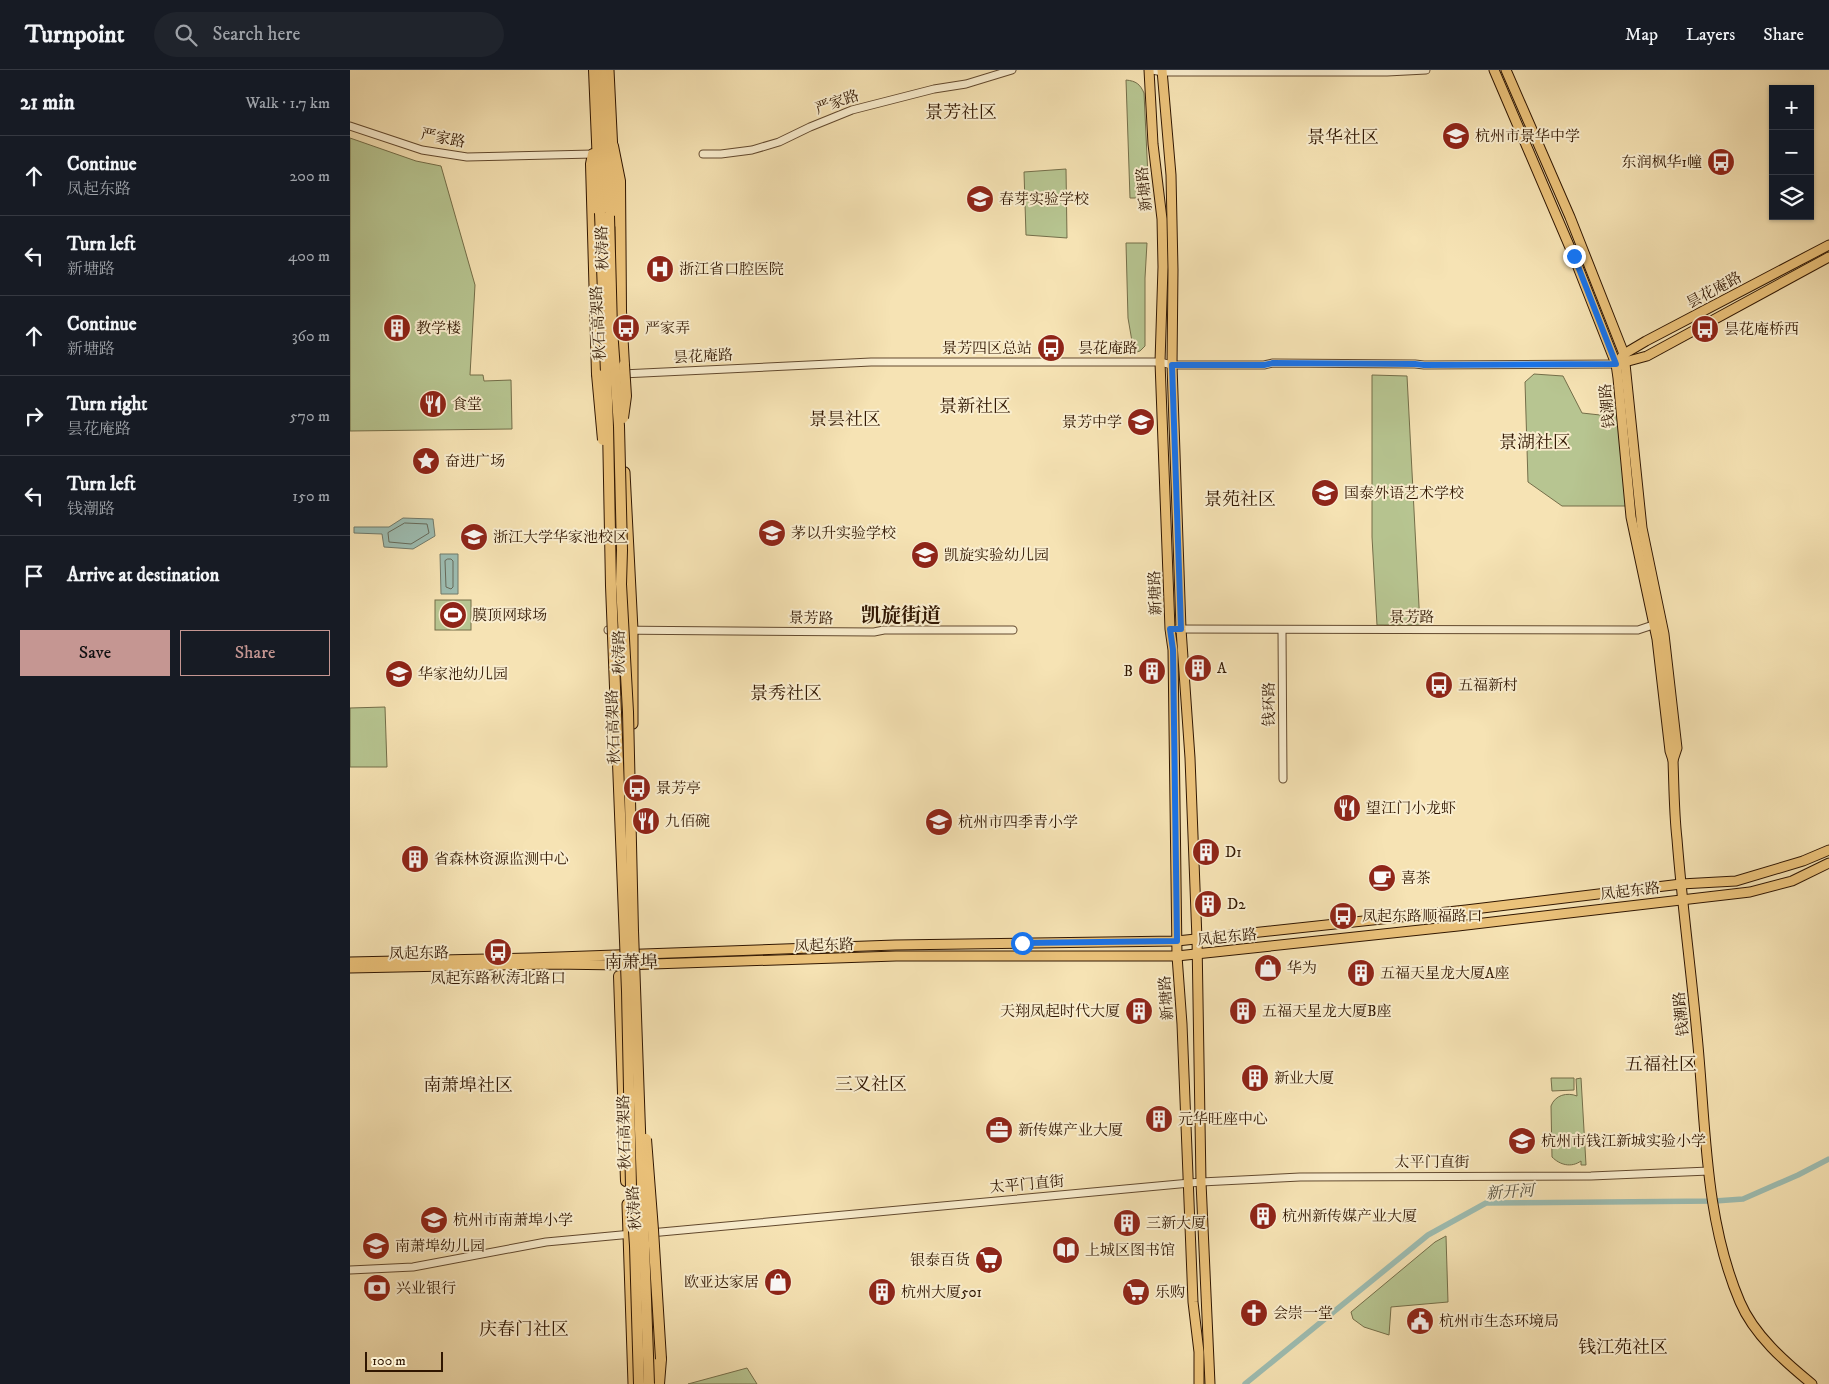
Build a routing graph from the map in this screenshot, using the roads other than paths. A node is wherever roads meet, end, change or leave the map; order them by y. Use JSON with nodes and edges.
{"nodes":[{"id":1,"x":603,"y":70,"type":"edge"},
{"id":2,"x":609,"y":70,"type":"edge"},
{"id":3,"x":1012,"y":70,"type":"edge"},
{"id":4,"x":1150,"y":70,"type":"edge"},
{"id":5,"x":1426,"y":70,"type":"edge"},
{"id":6,"x":1494,"y":70,"type":"edge"},
{"id":7,"x":1506,"y":70,"type":"edge"},
{"id":8,"x":593,"y":71,"type":"edge"},
{"id":9,"x":1162,"y":71,"type":"edge"},
{"id":10,"x":350,"y":126,"type":"edge"},
{"id":11,"x":613,"y":146,"type":"junction"},
{"id":12,"x":593,"y":154,"type":"junction"},
{"id":13,"x":702,"y":154,"type":"dead end"},
{"id":14,"x":1829,"y":246,"type":"edge"},
{"id":15,"x":1829,"y":256,"type":"edge"},
{"id":16,"x":1625,"y":358,"type":"junction"},
{"id":17,"x":1160,"y":362,"type":"junction"},
{"id":18,"x":1616,"y":364,"type":"junction"},
{"id":19,"x":1172,"y":365,"type":"junction"},
{"id":20,"x":601,"y":374,"type":"junction"},
{"id":21,"x":622,"y":374,"type":"junction"},
{"id":22,"x":619,"y":446,"type":"junction"},
{"id":23,"x":609,"y":476,"type":"junction"},
{"id":24,"x":1653,"y":625,"type":"junction"},
{"id":25,"x":1170,"y":629,"type":"junction"},
{"id":26,"x":1181,"y":629,"type":"junction"},
{"id":27,"x":608,"y":630,"type":"junction"},
{"id":28,"x":633,"y":630,"type":"junction"},
{"id":29,"x":1013,"y":630,"type":"dead end"},
{"id":30,"x":1282,"y":630,"type":"junction"},
{"id":31,"x":1673,"y":760,"type":"junction"},
{"id":32,"x":1283,"y":779,"type":"dead end"},
{"id":33,"x":1829,"y":850,"type":"edge"},
{"id":34,"x":1829,"y":863,"type":"edge"},
{"id":35,"x":622,"y":870,"type":"junction"},
{"id":36,"x":1681,"y":884,"type":"junction"},
{"id":37,"x":1683,"y":899,"type":"junction"},
{"id":38,"x":1197,"y":939,"type":"junction"},
{"id":39,"x":1177,"y":941,"type":"junction"},
{"id":40,"x":622,"y":954,"type":"junction"},
{"id":41,"x":637,"y":954,"type":"junction"},
{"id":42,"x":1196,"y":954,"type":"junction"},
{"id":43,"x":1177,"y":956,"type":"junction"},
{"id":44,"x":350,"y":962,"type":"edge"},
{"id":45,"x":623,"y":965,"type":"junction"},
{"id":46,"x":637,"y":965,"type":"junction"},
{"id":47,"x":350,"y":968,"type":"edge"},
{"id":48,"x":638,"y":1052,"type":"junction"},
{"id":49,"x":1709,"y":1171,"type":"junction"},
{"id":50,"x":1201,"y":1182,"type":"junction"},
{"id":51,"x":1188,"y":1183,"type":"junction"},
{"id":52,"x":628,"y":1207,"type":"junction"},
{"id":53,"x":654,"y":1232,"type":"junction"},
{"id":54,"x":629,"y":1234,"type":"junction"},
{"id":55,"x":350,"y":1270,"type":"edge"},
{"id":56,"x":633,"y":1384,"type":"edge"},
{"id":57,"x":639,"y":1384,"type":"edge"},
{"id":58,"x":649,"y":1384,"type":"edge"},
{"id":59,"x":655,"y":1384,"type":"edge"},
{"id":60,"x":660,"y":1384,"type":"edge"},
{"id":61,"x":1199,"y":1384,"type":"edge"},
{"id":62,"x":1210,"y":1384,"type":"edge"},
{"id":63,"x":1812,"y":1384,"type":"edge"}],
"edges":[{"from":1,"to":22,"type":"highway","name":"秋石高架路","bridge":true},
{"from":2,"to":11,"type":"main road","name":"秋涛路"},
{"from":3,"to":13,"type":"street","name":"严家路"},
{"from":4,"to":9,"type":"street"},
{"from":4,"to":17,"type":"main road","name":"新塘路"},
{"from":5,"to":9,"type":"street"},
{"from":6,"to":18,"type":"main road","name":"钱潮路"},
{"from":7,"to":16,"type":"main road","name":"钱潮路"},
{"from":8,"to":12,"type":"main road","name":"秋涛路"},
{"from":8,"to":23,"type":"highway","name":"秋石高架路","bridge":true},
{"from":9,"to":19,"type":"main road","name":"新塘路"},
{"from":10,"to":12,"type":"street","name":"严家路"},
{"from":11,"to":21,"type":"main road","name":"秋涛路"},
{"from":11,"to":22,"type":"highway","bridge":true},
{"from":12,"to":20,"type":"main road","name":"秋涛路"},
{"from":12,"to":23,"type":"highway","bridge":true},
{"from":14,"to":16,"type":"main road","name":"昙花庵路"},
{"from":15,"to":16,"type":"main road","name":"昙花庵路"},
{"from":16,"to":18,"type":"main road","name":"昙花庵路"},
{"from":16,"to":31,"type":"main road","name":"钱潮路"},
{"from":17,"to":19,"type":"street","name":"昙花庵路"},
{"from":17,"to":21,"type":"street","name":"昙花庵路"},
{"from":17,"to":25,"type":"main road","name":"新塘路"},
{"from":18,"to":19,"type":"street","name":"昙花庵路"},
{"from":18,"to":24,"type":"main road","name":"钱潮路"},
{"from":19,"to":26,"type":"main road","name":"新塘路"},
{"from":20,"to":21,"type":"street","name":"昙花庵路"},
{"from":20,"to":27,"type":"main road","name":"秋涛路"},
{"from":21,"to":28,"type":"main road","name":"秋涛路"},
{"from":22,"to":48,"type":"highway","name":"秋石高架路","bridge":true},
{"from":23,"to":35,"type":"highway","name":"秋石高架路","bridge":true},
{"from":24,"to":30,"type":"street","name":"景芳路"},
{"from":24,"to":31,"type":"main road","name":"钱潮路"},
{"from":25,"to":26,"type":"street","name":"景芳路"},
{"from":25,"to":39,"type":"main road","name":"新塘路"},
{"from":26,"to":30,"type":"street","name":"景芳路"},
{"from":26,"to":38,"type":"main road","name":"新塘路"},
{"from":27,"to":28,"type":"street","name":"景芳路"},
{"from":27,"to":40,"type":"main road","name":"秋涛路"},
{"from":28,"to":29,"type":"street","name":"景芳路"},
{"from":28,"to":41,"type":"main road","name":"秋涛路"},
{"from":30,"to":32,"type":"street","name":"钱环路"},
{"from":31,"to":36,"type":"main road","name":"钱潮路"},
{"from":33,"to":36,"type":"main road","name":"凤起东路"},
{"from":34,"to":37,"type":"main road","name":"凤起东路"},
{"from":35,"to":52,"type":"highway","bridge":true},
{"from":35,"to":57,"type":"highway","name":"秋石高架路","bridge":true},
{"from":36,"to":37,"type":"main road","name":"钱潮路"},
{"from":36,"to":38,"type":"main road","name":"凤起东路"},
{"from":37,"to":42,"type":"main road","name":"凤起东路"},
{"from":37,"to":49,"type":"main road","name":"钱潮路"},
{"from":38,"to":39,"type":"main road","name":"凤起东路"},
{"from":38,"to":42,"type":"main road","name":"新塘路"},
{"from":39,"to":41,"type":"main road","name":"凤起东路"},
{"from":39,"to":43,"type":"main road","name":"新塘路"},
{"from":40,"to":41,"type":"main road","name":"凤起东路"},
{"from":40,"to":44,"type":"main road","name":"凤起东路"},
{"from":40,"to":45,"type":"main road","name":"秋涛路"},
{"from":41,"to":46,"type":"main road","name":"秋涛路"},
{"from":42,"to":43,"type":"main road","name":"凤起东路"},
{"from":42,"to":50,"type":"main road","name":"新塘路"},
{"from":43,"to":46,"type":"main road","name":"凤起东路"},
{"from":43,"to":51,"type":"main road","name":"新塘路"},
{"from":45,"to":46,"type":"main road","name":"凤起东路"},
{"from":45,"to":47,"type":"main road","name":"凤起东路"},
{"from":45,"to":52,"type":"main road","name":"秋涛路"},
{"from":46,"to":53,"type":"main road","name":"秋涛路"},
{"from":48,"to":58,"type":"highway","name":"秋石高架路","bridge":true},
{"from":48,"to":60,"type":"highway","bridge":true},
{"from":49,"to":50,"type":"street","name":"太平门直街"},
{"from":49,"to":63,"type":"main road","name":"钱潮路"},
{"from":50,"to":51,"type":"street","name":"太平门直街"},
{"from":50,"to":62,"type":"main road","name":"新塘路"},
{"from":51,"to":53,"type":"street","name":"太平门直街"},
{"from":51,"to":61,"type":"main road","name":"新塘路"},
{"from":52,"to":54,"type":"main road","name":"秋涛路"},
{"from":53,"to":54,"type":"street","name":"太平门直街"},
{"from":53,"to":59,"type":"main road","name":"秋涛路"},
{"from":53,"to":60,"type":"main road"},
{"from":54,"to":55,"type":"street","name":"太平门直街"},
{"from":54,"to":56,"type":"main road","name":"秋涛路"}]}
